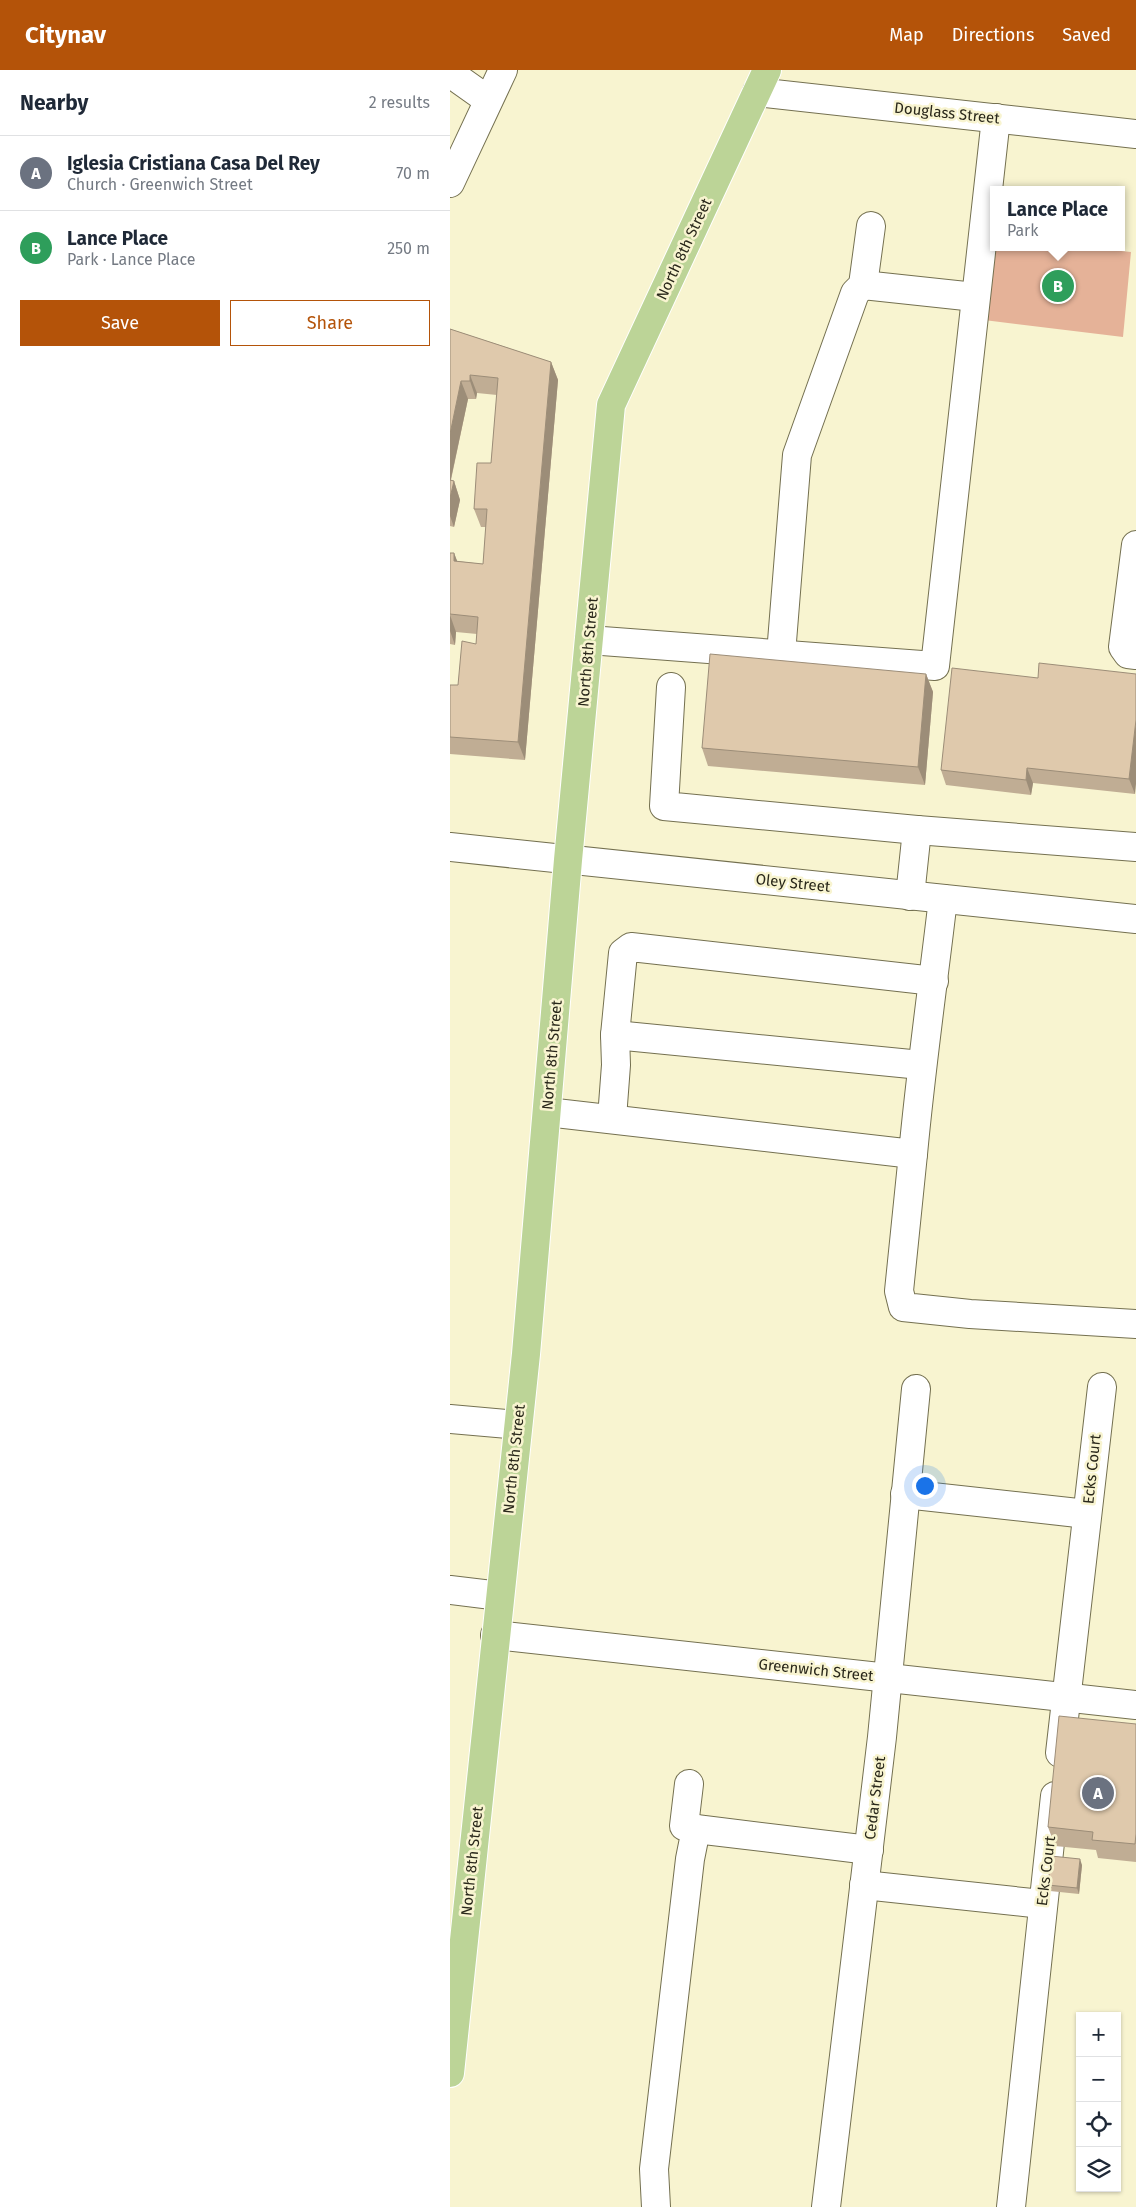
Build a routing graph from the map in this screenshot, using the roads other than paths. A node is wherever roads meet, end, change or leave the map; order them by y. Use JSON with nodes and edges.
{"nodes":[{"id":1,"x":503,"y":70,"type":"edge"},
{"id":2,"x":450,"y":73,"type":"edge"},
{"id":3,"x":762,"y":81,"type":"edge"},
{"id":4,"x":488,"y":100,"type":"junction"},
{"id":5,"x":996,"y":118,"type":"junction"},
{"id":6,"x":1136,"y":134,"type":"edge"},
{"id":7,"x":450,"y":183,"type":"edge"},
{"id":8,"x":871,"y":226,"type":"dead end"},
{"id":9,"x":863,"y":285,"type":"junction"},
{"id":10,"x":975,"y":297,"type":"junction"},
{"id":11,"x":1136,"y":545,"type":"edge"},
{"id":12,"x":589,"y":640,"type":"junction"},
{"id":13,"x":781,"y":654,"type":"junction"},
{"id":14,"x":1136,"y":655,"type":"edge"},
{"id":15,"x":671,"y":686,"type":"dead end"},
{"id":16,"x":917,"y":830,"type":"junction"},
{"id":17,"x":450,"y":847,"type":"edge"},
{"id":18,"x":1136,"y":847,"type":"edge"},
{"id":19,"x":568,"y":860,"type":"junction"},
{"id":20,"x":910,"y":896,"type":"junction"},
{"id":21,"x":943,"y":899,"type":"junction"},
{"id":22,"x":1136,"y":919,"type":"edge"},
{"id":23,"x":934,"y":981,"type":"junction"},
{"id":24,"x":615,"y":1035,"type":"junction"},
{"id":25,"x":921,"y":1064,"type":"junction"},
{"id":26,"x":547,"y":1112,"type":"junction"},
{"id":27,"x":612,"y":1118,"type":"junction"},
{"id":28,"x":913,"y":1154,"type":"junction"},
{"id":29,"x":1136,"y":1324,"type":"edge"},
{"id":30,"x":1102,"y":1387,"type":"dead end"},
{"id":31,"x":916,"y":1388,"type":"dead end"},
{"id":32,"x":450,"y":1419,"type":"edge"},
{"id":33,"x":518,"y":1424,"type":"junction"},
{"id":34,"x":905,"y":1494,"type":"junction"},
{"id":35,"x":1087,"y":1514,"type":"junction"},
{"id":36,"x":450,"y":1590,"type":"edge"},
{"id":37,"x":500,"y":1596,"type":"junction"},
{"id":38,"x":495,"y":1635,"type":"junction"},
{"id":39,"x":886,"y":1678,"type":"junction"},
{"id":40,"x":1066,"y":1698,"type":"junction"},
{"id":41,"x":1136,"y":1705,"type":"edge"},
{"id":42,"x":689,"y":1784,"type":"dead end"},
{"id":43,"x":696,"y":1830,"type":"junction"},
{"id":44,"x":869,"y":1850,"type":"junction"},
{"id":45,"x":864,"y":1885,"type":"junction"},
{"id":46,"x":1042,"y":1904,"type":"junction"},
{"id":47,"x":450,"y":2073,"type":"edge"},
{"id":48,"x":656,"y":2207,"type":"edge"},
{"id":49,"x":826,"y":2207,"type":"edge"},
{"id":50,"x":1011,"y":2207,"type":"edge"}],
"edges":[{"from":1,"to":4,"type":"street"},
{"from":2,"to":4,"type":"street"},
{"from":3,"to":5,"type":"street","name":"Douglass Street"},
{"from":3,"to":12,"type":"main road","name":"North 8th Street"},
{"from":4,"to":7,"type":"street"},
{"from":5,"to":6,"type":"street","name":"Douglass Street"},
{"from":5,"to":10,"type":"street"},
{"from":8,"to":9,"type":"street"},
{"from":9,"to":10,"type":"street"},
{"from":9,"to":13,"type":"street"},
{"from":10,"to":13,"type":"street"},
{"from":11,"to":14,"type":"street"},
{"from":12,"to":13,"type":"street"},
{"from":12,"to":19,"type":"main road","name":"North 8th Street"},
{"from":15,"to":16,"type":"street"},
{"from":16,"to":18,"type":"street"},
{"from":16,"to":20,"type":"street"},
{"from":17,"to":19,"type":"street","name":"Oley Street"},
{"from":19,"to":20,"type":"street","name":"Oley Street"},
{"from":19,"to":26,"type":"main road","name":"North 8th Street"},
{"from":20,"to":21,"type":"street","name":"Oley Street"},
{"from":21,"to":22,"type":"street","name":"Oley Street"},
{"from":21,"to":23,"type":"street"},
{"from":23,"to":24,"type":"street"},
{"from":23,"to":25,"type":"street"},
{"from":24,"to":25,"type":"street"},
{"from":24,"to":27,"type":"street"},
{"from":25,"to":28,"type":"street"},
{"from":26,"to":27,"type":"street"},
{"from":26,"to":33,"type":"main road","name":"North 8th Street"},
{"from":27,"to":28,"type":"street"},
{"from":28,"to":29,"type":"street"},
{"from":30,"to":35,"type":"street","name":"Ecks Court"},
{"from":31,"to":34,"type":"street","name":"Cedar Street"},
{"from":32,"to":33,"type":"street"},
{"from":33,"to":37,"type":"main road","name":"North 8th Street"},
{"from":34,"to":35,"type":"street"},
{"from":34,"to":39,"type":"street","name":"Cedar Street"},
{"from":35,"to":40,"type":"street","name":"Ecks Court"},
{"from":36,"to":37,"type":"street"},
{"from":37,"to":38,"type":"main road","name":"North 8th Street"},
{"from":38,"to":39,"type":"street","name":"Greenwich Street"},
{"from":38,"to":47,"type":"main road","name":"North 8th Street"},
{"from":39,"to":40,"type":"street","name":"Greenwich Street"},
{"from":39,"to":44,"type":"street","name":"Cedar Street"},
{"from":40,"to":41,"type":"street","name":"Greenwich Street"},
{"from":40,"to":46,"type":"street","name":"Ecks Court"},
{"from":42,"to":43,"type":"street"},
{"from":43,"to":44,"type":"street"},
{"from":43,"to":48,"type":"street"},
{"from":44,"to":45,"type":"street","name":"Cedar Street"},
{"from":45,"to":46,"type":"street"},
{"from":45,"to":49,"type":"street","name":"Cedar Street"},
{"from":46,"to":50,"type":"street","name":"Ecks Court"}]}
